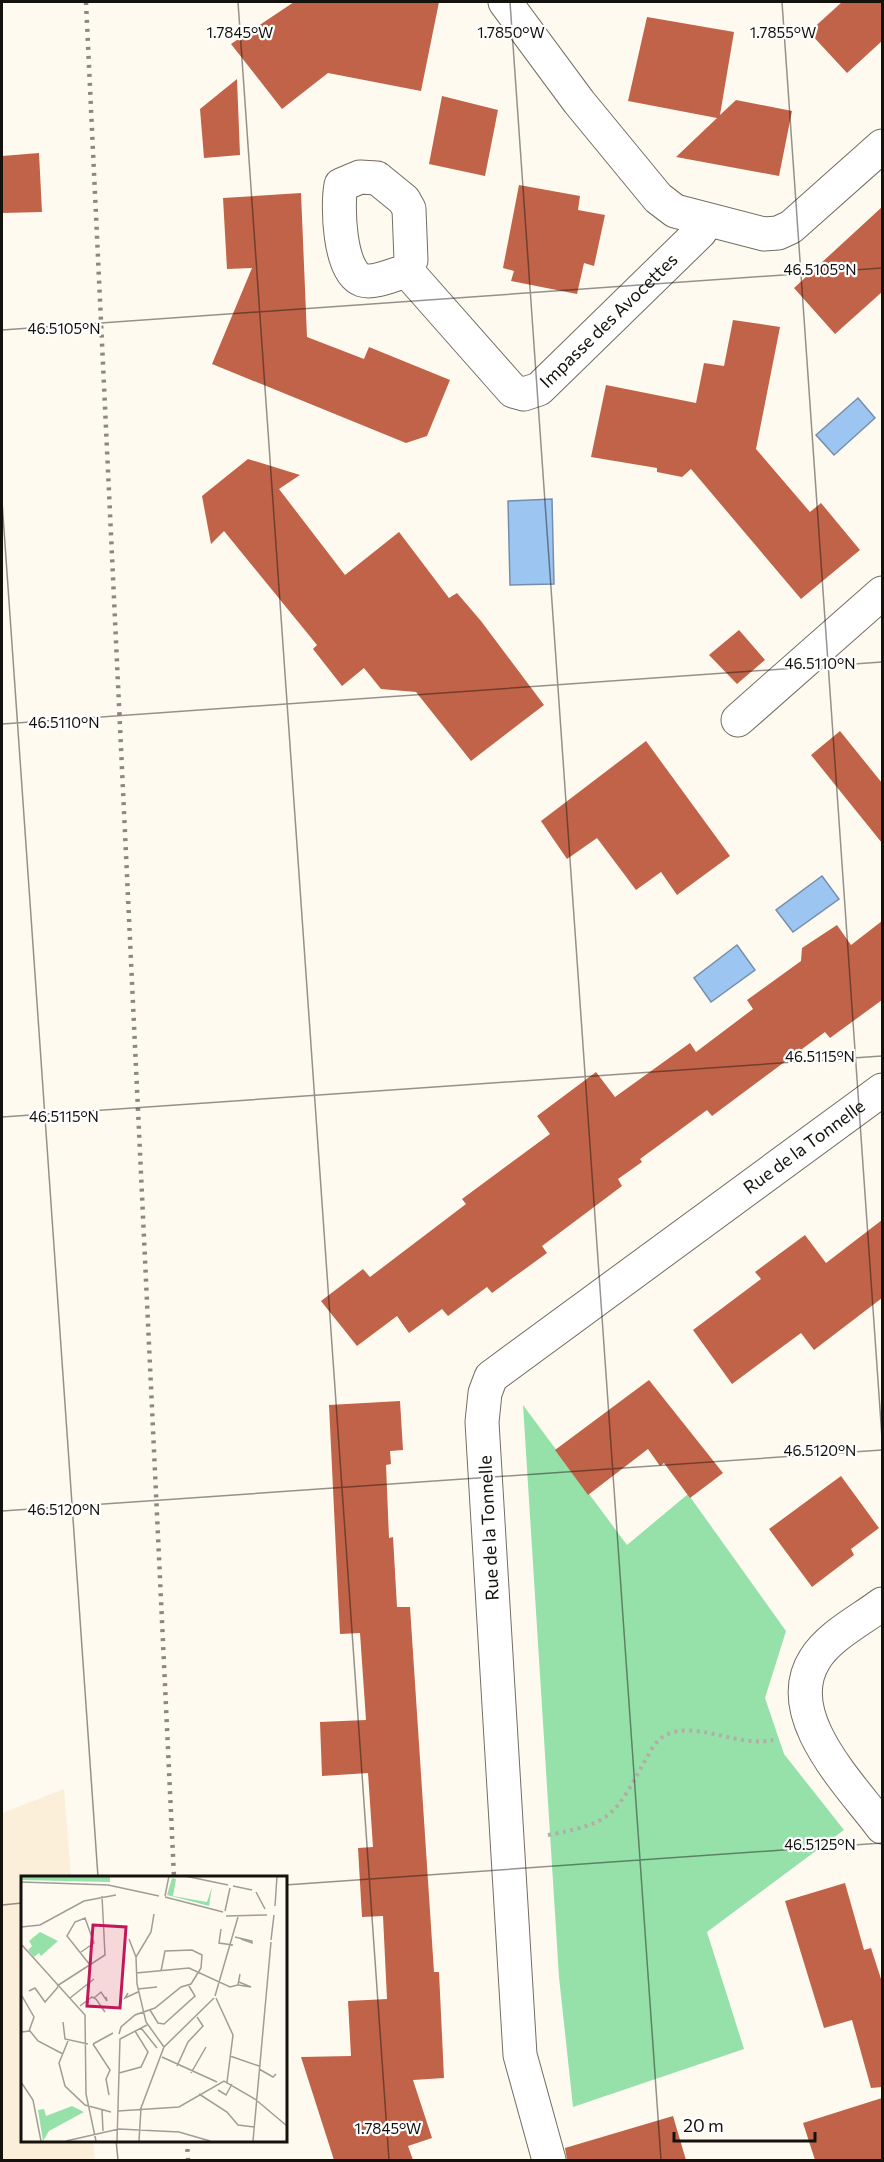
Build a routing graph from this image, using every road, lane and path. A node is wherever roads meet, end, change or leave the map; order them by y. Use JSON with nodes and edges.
{"nodes":[{"id":1,"x":505,"y":2,"type":"edge"},
{"id":2,"x":882,"y":146,"type":"edge"},
{"id":3,"x":707,"y":221,"type":"junction"},
{"id":4,"x":407,"y":271,"type":"dead end"},
{"id":5,"x":882,"y":593,"type":"edge"},
{"id":6,"x":738,"y":720,"type":"dead end"},
{"id":7,"x":877,"y":1103,"type":"edge"},
{"id":8,"x":882,"y":1604,"type":"edge"},
{"id":9,"x":781,"y":1738,"type":"dead end"},
{"id":10,"x":882,"y":1827,"type":"edge"},
{"id":11,"x":536,"y":1837,"type":"dead end"},
{"id":12,"x":549,"y":2160,"type":"edge"}],
"edges":[{"from":1,"to":3,"type":"street"},
{"from":2,"to":3,"type":"street"},
{"from":3,"to":4,"type":"street","name":"Impasse des Avocettes"},
{"from":5,"to":6,"type":"street"},
{"from":7,"to":12,"type":"street","name":"Rue de la Tonnelle"},
{"from":8,"to":10,"type":"street"},
{"from":9,"to":11,"type":"path"}]}
